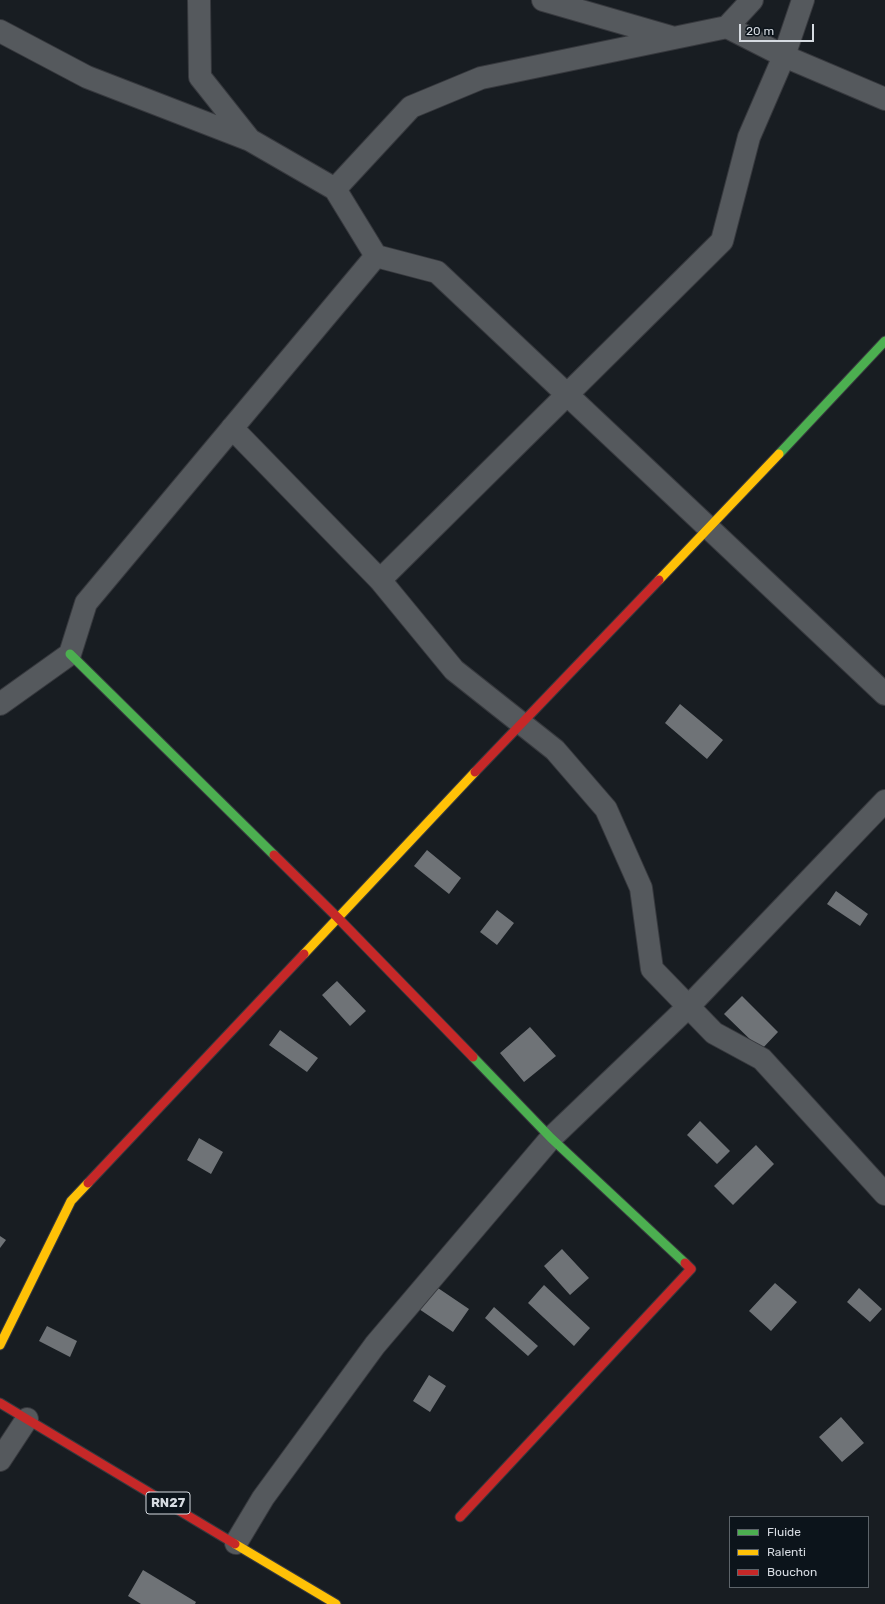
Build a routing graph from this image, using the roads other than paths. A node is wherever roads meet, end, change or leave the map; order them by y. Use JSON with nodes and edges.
{"nodes":[{"id":1,"x":199,"y":0,"type":"edge"},
{"id":2,"x":543,"y":0,"type":"edge"},
{"id":3,"x":752,"y":0,"type":"edge"},
{"id":4,"x":803,"y":0,"type":"edge"},
{"id":5,"x":727,"y":27,"type":"junction"},
{"id":6,"x":0,"y":31,"type":"edge"},
{"id":7,"x":675,"y":38,"type":"junction"},
{"id":8,"x":784,"y":56,"type":"junction"},
{"id":9,"x":885,"y":99,"type":"edge"},
{"id":10,"x":250,"y":140,"type":"junction"},
{"id":11,"x":335,"y":189,"type":"junction"},
{"id":12,"x":376,"y":256,"type":"junction"},
{"id":13,"x":885,"y":341,"type":"edge"},
{"id":14,"x":567,"y":394,"type":"junction"},
{"id":15,"x":232,"y":428,"type":"junction"},
{"id":16,"x":709,"y":528,"type":"junction"},
{"id":17,"x":380,"y":580,"type":"junction"},
{"id":18,"x":70,"y":654,"type":"junction"},
{"id":19,"x":885,"y":694,"type":"edge"},
{"id":20,"x":0,"y":704,"type":"edge"},
{"id":21,"x":520,"y":723,"type":"junction"},
{"id":22,"x":885,"y":801,"type":"edge"},
{"id":23,"x":337,"y":918,"type":"junction"},
{"id":24,"x":688,"y":1007,"type":"junction"},
{"id":25,"x":551,"y":1138,"type":"junction"},
{"id":26,"x":885,"y":1194,"type":"edge"},
{"id":27,"x":0,"y":1345,"type":"edge"},
{"id":28,"x":0,"y":1403,"type":"edge"},
{"id":29,"x":27,"y":1419,"type":"junction"},
{"id":30,"x":0,"y":1460,"type":"edge"},
{"id":31,"x":460,"y":1518,"type":"dead end"},
{"id":32,"x":236,"y":1543,"type":"junction"},
{"id":33,"x":336,"y":1604,"type":"edge"}],
"edges":[{"from":1,"to":10,"type":"street"},
{"from":2,"to":7,"type":"street"},
{"from":3,"to":5,"type":"street"},
{"from":4,"to":8,"type":"street"},
{"from":5,"to":7,"type":"street"},
{"from":5,"to":8,"type":"street"},
{"from":6,"to":10,"type":"street"},
{"from":7,"to":11,"type":"street"},
{"from":8,"to":9,"type":"street"},
{"from":8,"to":14,"type":"street"},
{"from":10,"to":11,"type":"street"},
{"from":11,"to":12,"type":"street"},
{"from":12,"to":14,"type":"street"},
{"from":12,"to":15,"type":"street"},
{"from":13,"to":16,"type":"street"},
{"from":14,"to":16,"type":"street"},
{"from":14,"to":17,"type":"street"},
{"from":15,"to":17,"type":"street"},
{"from":15,"to":18,"type":"street"},
{"from":16,"to":19,"type":"street"},
{"from":16,"to":21,"type":"street"},
{"from":17,"to":21,"type":"street"},
{"from":18,"to":20,"type":"street"},
{"from":18,"to":23,"type":"street"},
{"from":21,"to":23,"type":"street"},
{"from":21,"to":24,"type":"street"},
{"from":22,"to":24,"type":"street"},
{"from":23,"to":25,"type":"street"},
{"from":23,"to":27,"type":"street"},
{"from":24,"to":25,"type":"street"},
{"from":24,"to":26,"type":"street"},
{"from":25,"to":31,"type":"street"},
{"from":25,"to":32,"type":"street"},
{"from":28,"to":29,"type":"street","number":"RN27"},
{"from":29,"to":30,"type":"street"},
{"from":29,"to":32,"type":"street","number":"RN27"},
{"from":32,"to":33,"type":"street","number":"RN27"}]}
